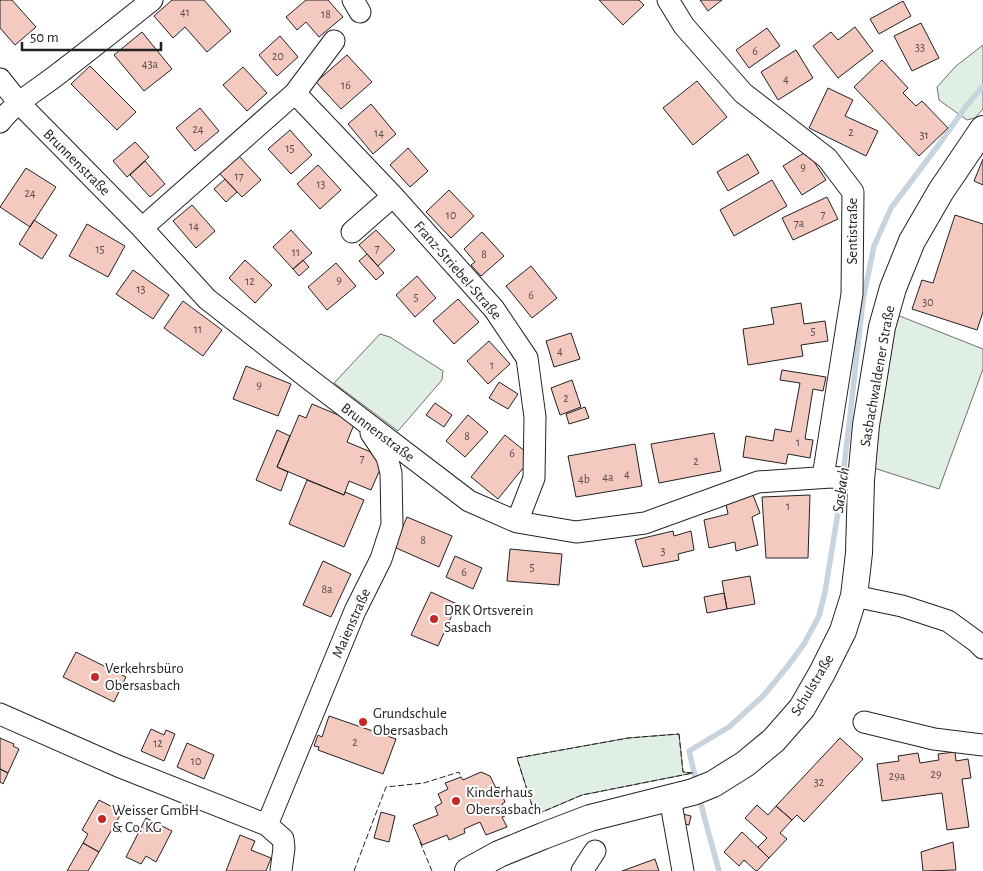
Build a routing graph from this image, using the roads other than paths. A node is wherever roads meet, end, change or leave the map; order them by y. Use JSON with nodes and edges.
{"nodes":[{"id":1,"x":152,"y":0,"type":"edge"},
{"id":2,"x":668,"y":0,"type":"edge"},
{"id":3,"x":334,"y":41,"type":"dead end"},
{"id":4,"x":0,"y":78,"type":"edge"},
{"id":5,"x":295,"y":92,"type":"junction"},
{"id":6,"x":19,"y":103,"type":"junction"},
{"id":7,"x":0,"y":122,"type":"edge"},
{"id":8,"x":983,"y":128,"type":"edge"},
{"id":9,"x":393,"y":196,"type":"junction"},
{"id":10,"x":142,"y":228,"type":"junction"},
{"id":11,"x":352,"y":232,"type":"dead end"},
{"id":12,"x":364,"y":420,"type":"junction"},
{"id":13,"x":827,"y":477,"type":"junction"},
{"id":14,"x":856,"y":480,"type":"junction"},
{"id":15,"x":517,"y":522,"type":"junction"},
{"id":16,"x":854,"y":596,"type":"junction"},
{"id":17,"x":983,"y":648,"type":"edge"},
{"id":18,"x":0,"y":714,"type":"edge"},
{"id":19,"x":864,"y":722,"type":"dead end"},
{"id":20,"x":983,"y":745,"type":"edge"},
{"id":21,"x":692,"y":791,"type":"junction"},
{"id":22,"x":267,"y":825,"type":"junction"},
{"id":23,"x":595,"y":851,"type":"dead end"},
{"id":24,"x":281,"y":871,"type":"edge"},
{"id":25,"x":468,"y":871,"type":"edge"},
{"id":26,"x":582,"y":871,"type":"edge"},
{"id":27,"x":683,"y":871,"type":"edge"}],
"edges":[{"from":1,"to":6,"type":"street"},
{"from":2,"to":13,"type":"street","name":"Sentistraße"},
{"from":3,"to":5,"type":"street"},
{"from":4,"to":6,"type":"street","name":"Brunnenstraße"},
{"from":5,"to":9,"type":"street","name":"Franz-Striebel-Straße"},
{"from":5,"to":10,"type":"street"},
{"from":6,"to":7,"type":"street"},
{"from":6,"to":10,"type":"street","name":"Brunnenstraße"},
{"from":8,"to":14,"type":"main road","name":"Sasbachwaldener Straße"},
{"from":9,"to":11,"type":"street"},
{"from":9,"to":15,"type":"street","name":"Franz-Striebel-Straße"},
{"from":10,"to":12,"type":"street","name":"Brunnenstraße"},
{"from":12,"to":15,"type":"street","name":"Brunnenstraße"},
{"from":12,"to":22,"type":"street","name":"Maienstraße"},
{"from":13,"to":14,"type":"street","name":"Brunnenstraße"},
{"from":13,"to":15,"type":"street","name":"Brunnenstraße"},
{"from":14,"to":16,"type":"main road","name":"Sasbachwaldener Straße"},
{"from":16,"to":17,"type":"street"},
{"from":16,"to":21,"type":"main road","name":"Schulstraße"},
{"from":18,"to":22,"type":"street"},
{"from":19,"to":20,"type":"street"},
{"from":21,"to":25,"type":"main road","name":"Schulstraße"},
{"from":21,"to":27,"type":"street"},
{"from":22,"to":24,"type":"street"},
{"from":23,"to":26,"type":"street"}]}
